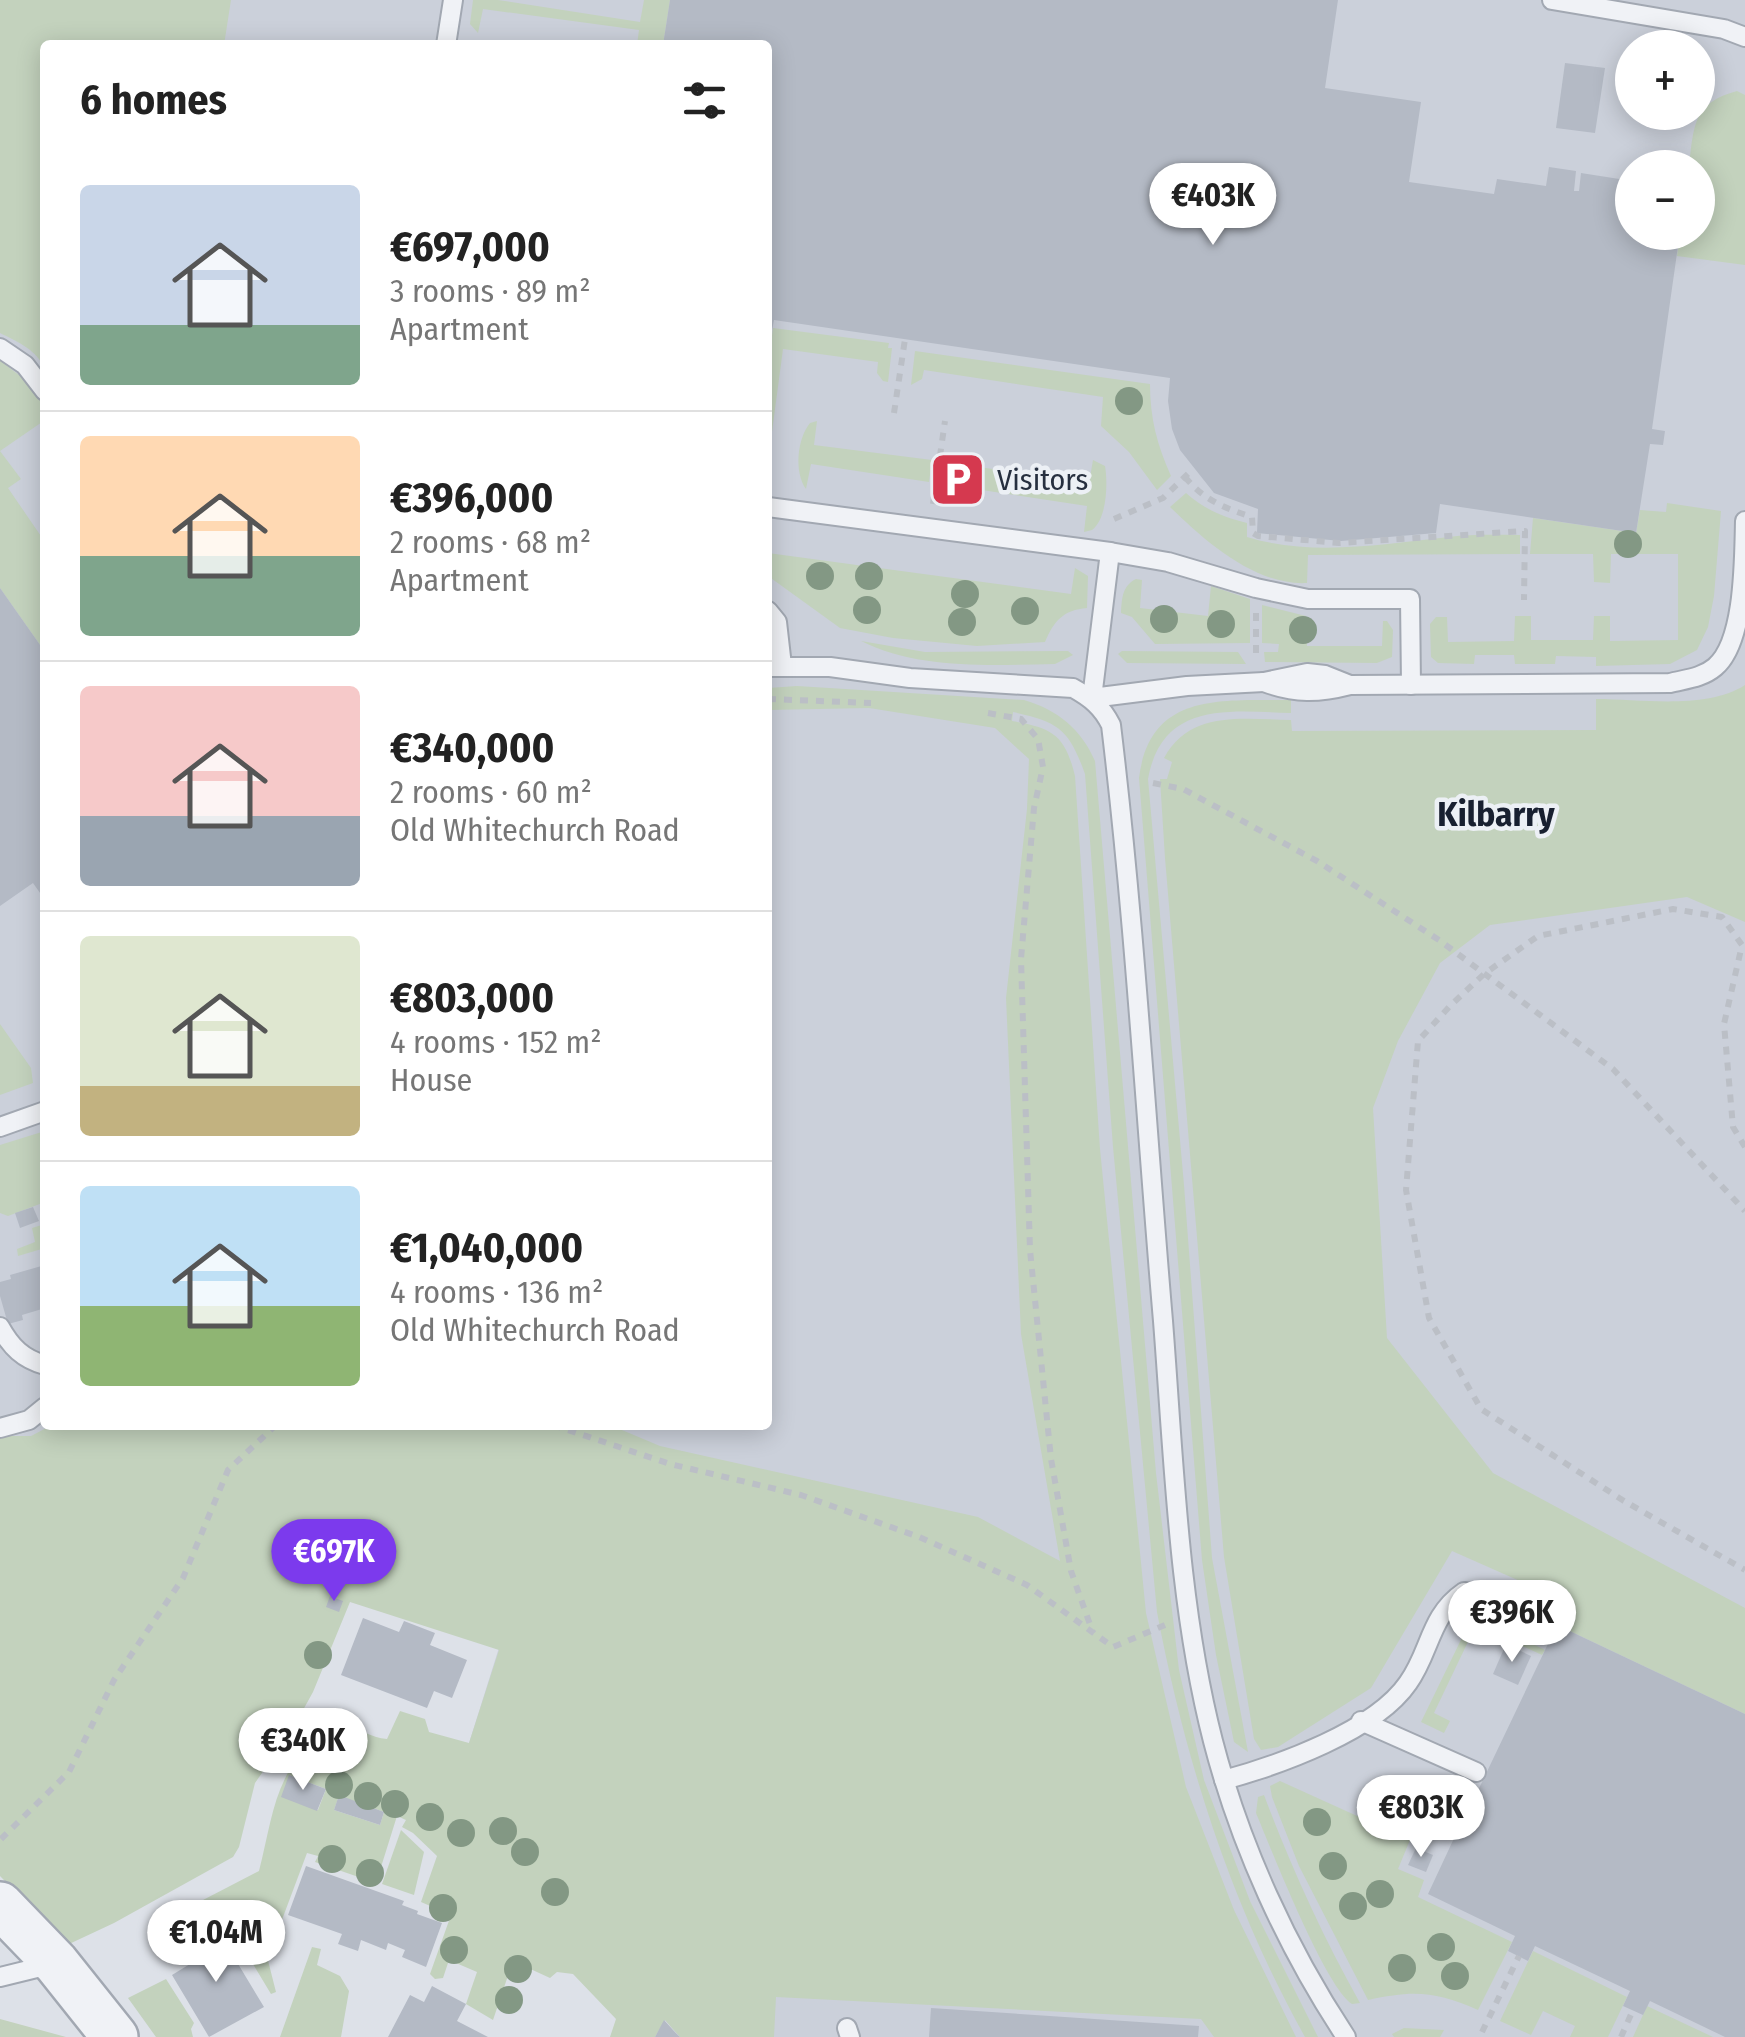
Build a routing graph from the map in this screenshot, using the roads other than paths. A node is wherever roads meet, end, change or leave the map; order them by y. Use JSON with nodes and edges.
{"nodes":[{"id":1,"x":453,"y":0,"type":"edge"},
{"id":2,"x":1552,"y":0,"type":"edge"},
{"id":3,"x":1745,"y":37,"type":"edge"},
{"id":4,"x":447,"y":40,"type":"edge"},
{"id":5,"x":0,"y":348,"type":"edge"},
{"id":6,"x":40,"y":385,"type":"edge"},
{"id":7,"x":772,"y":508,"type":"edge"},
{"id":8,"x":1745,"y":521,"type":"edge"},
{"id":9,"x":1110,"y":552,"type":"junction"},
{"id":10,"x":772,"y":616,"type":"edge"},
{"id":11,"x":775,"y":666,"type":"edge"},
{"id":12,"x":1411,"y":684,"type":"junction"},
{"id":13,"x":1092,"y":698,"type":"junction"},
{"id":14,"x":40,"y":1113,"type":"edge"},
{"id":15,"x":0,"y":1127,"type":"edge"},
{"id":16,"x":0,"y":1327,"type":"edge"},
{"id":17,"x":40,"y":1364,"type":"edge"},
{"id":18,"x":40,"y":1413,"type":"edge"},
{"id":19,"x":0,"y":1428,"type":"edge"},
{"id":20,"x":1541,"y":1618,"type":"dead end"},
{"id":21,"x":1361,"y":1721,"type":"junction"},
{"id":22,"x":1476,"y":1772,"type":"dead end"},
{"id":23,"x":1224,"y":1780,"type":"junction"},
{"id":24,"x":0,"y":1905,"type":"edge"},
{"id":25,"x":56,"y":1963,"type":"junction"},
{"id":26,"x":0,"y":1977,"type":"edge"},
{"id":27,"x":115,"y":2037,"type":"edge"},
{"id":28,"x":1346,"y":2037,"type":"edge"}],
"edges":[{"from":1,"to":4,"type":"lane"},
{"from":2,"to":3,"type":"lane"},
{"from":5,"to":6,"type":"lane"},
{"from":7,"to":9,"type":"lane"},
{"from":8,"to":12,"type":"lane"},
{"from":9,"to":12,"type":"lane"},
{"from":9,"to":13,"type":"lane"},
{"from":10,"to":11,"type":"lane"},
{"from":11,"to":13,"type":"lane"},
{"from":12,"to":13,"type":"lane"},
{"from":13,"to":23,"type":"lane"},
{"from":14,"to":15,"type":"lane"},
{"from":16,"to":17,"type":"lane"},
{"from":18,"to":19,"type":"lane"},
{"from":20,"to":21,"type":"lane"},
{"from":21,"to":22,"type":"lane"},
{"from":21,"to":23,"type":"lane"},
{"from":23,"to":28,"type":"lane"},
{"from":24,"to":25,"type":"street"},
{"from":25,"to":26,"type":"lane"},
{"from":25,"to":27,"type":"street"}]}
